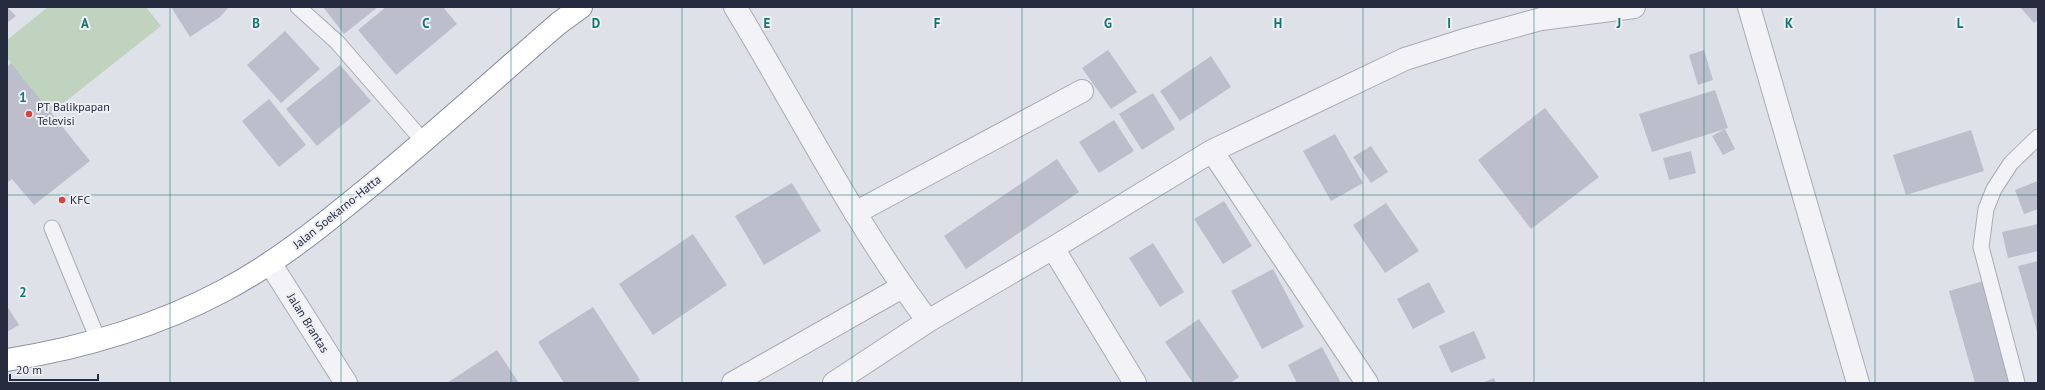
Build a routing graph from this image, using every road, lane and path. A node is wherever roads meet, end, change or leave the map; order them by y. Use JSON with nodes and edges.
{"nodes":[{"id":1,"x":298,"y":7,"type":"edge"},
{"id":2,"x":581,"y":7,"type":"edge"},
{"id":3,"x":735,"y":7,"type":"edge"},
{"id":4,"x":1634,"y":7,"type":"edge"},
{"id":5,"x":1749,"y":7,"type":"edge"},
{"id":6,"x":1082,"y":91,"type":"dead end"},
{"id":7,"x":2038,"y":137,"type":"edge"},
{"id":8,"x":424,"y":142,"type":"junction"},
{"id":9,"x":1212,"y":151,"type":"junction"},
{"id":10,"x":855,"y":213,"type":"junction"},
{"id":11,"x":52,"y":228,"type":"dead end"},
{"id":12,"x":1052,"y":248,"type":"junction"},
{"id":13,"x":270,"y":263,"type":"junction"},
{"id":14,"x":902,"y":287,"type":"junction"},
{"id":15,"x":928,"y":321,"type":"junction"},
{"id":16,"x":99,"y":342,"type":"junction"},
{"id":17,"x":7,"y":360,"type":"edge"},
{"id":18,"x":346,"y":383,"type":"edge"},
{"id":19,"x":733,"y":383,"type":"edge"},
{"id":20,"x":834,"y":383,"type":"edge"},
{"id":21,"x":1135,"y":383,"type":"edge"},
{"id":22,"x":1367,"y":383,"type":"edge"},
{"id":23,"x":1858,"y":383,"type":"edge"},
{"id":24,"x":2017,"y":383,"type":"edge"}],
"edges":[{"from":1,"to":8,"type":"lane"},
{"from":2,"to":8,"type":"highway","name":"Jalan Soekarno-Hatta"},
{"from":3,"to":10,"type":"street"},
{"from":4,"to":9,"type":"street"},
{"from":5,"to":23,"type":"street"},
{"from":6,"to":10,"type":"street"},
{"from":7,"to":24,"type":"lane"},
{"from":8,"to":13,"type":"highway","name":"Jalan Soekarno-Hatta"},
{"from":9,"to":12,"type":"street"},
{"from":9,"to":22,"type":"street"},
{"from":10,"to":14,"type":"street"},
{"from":11,"to":16,"type":"lane"},
{"from":12,"to":15,"type":"street"},
{"from":12,"to":21,"type":"street"},
{"from":13,"to":16,"type":"highway","name":"Jalan Soekarno-Hatta"},
{"from":13,"to":18,"type":"street","name":"Jalan Brantas"},
{"from":14,"to":15,"type":"street"},
{"from":14,"to":19,"type":"street"},
{"from":15,"to":20,"type":"street"},
{"from":16,"to":17,"type":"highway","name":"Jalan Soekarno-Hatta"}]}
